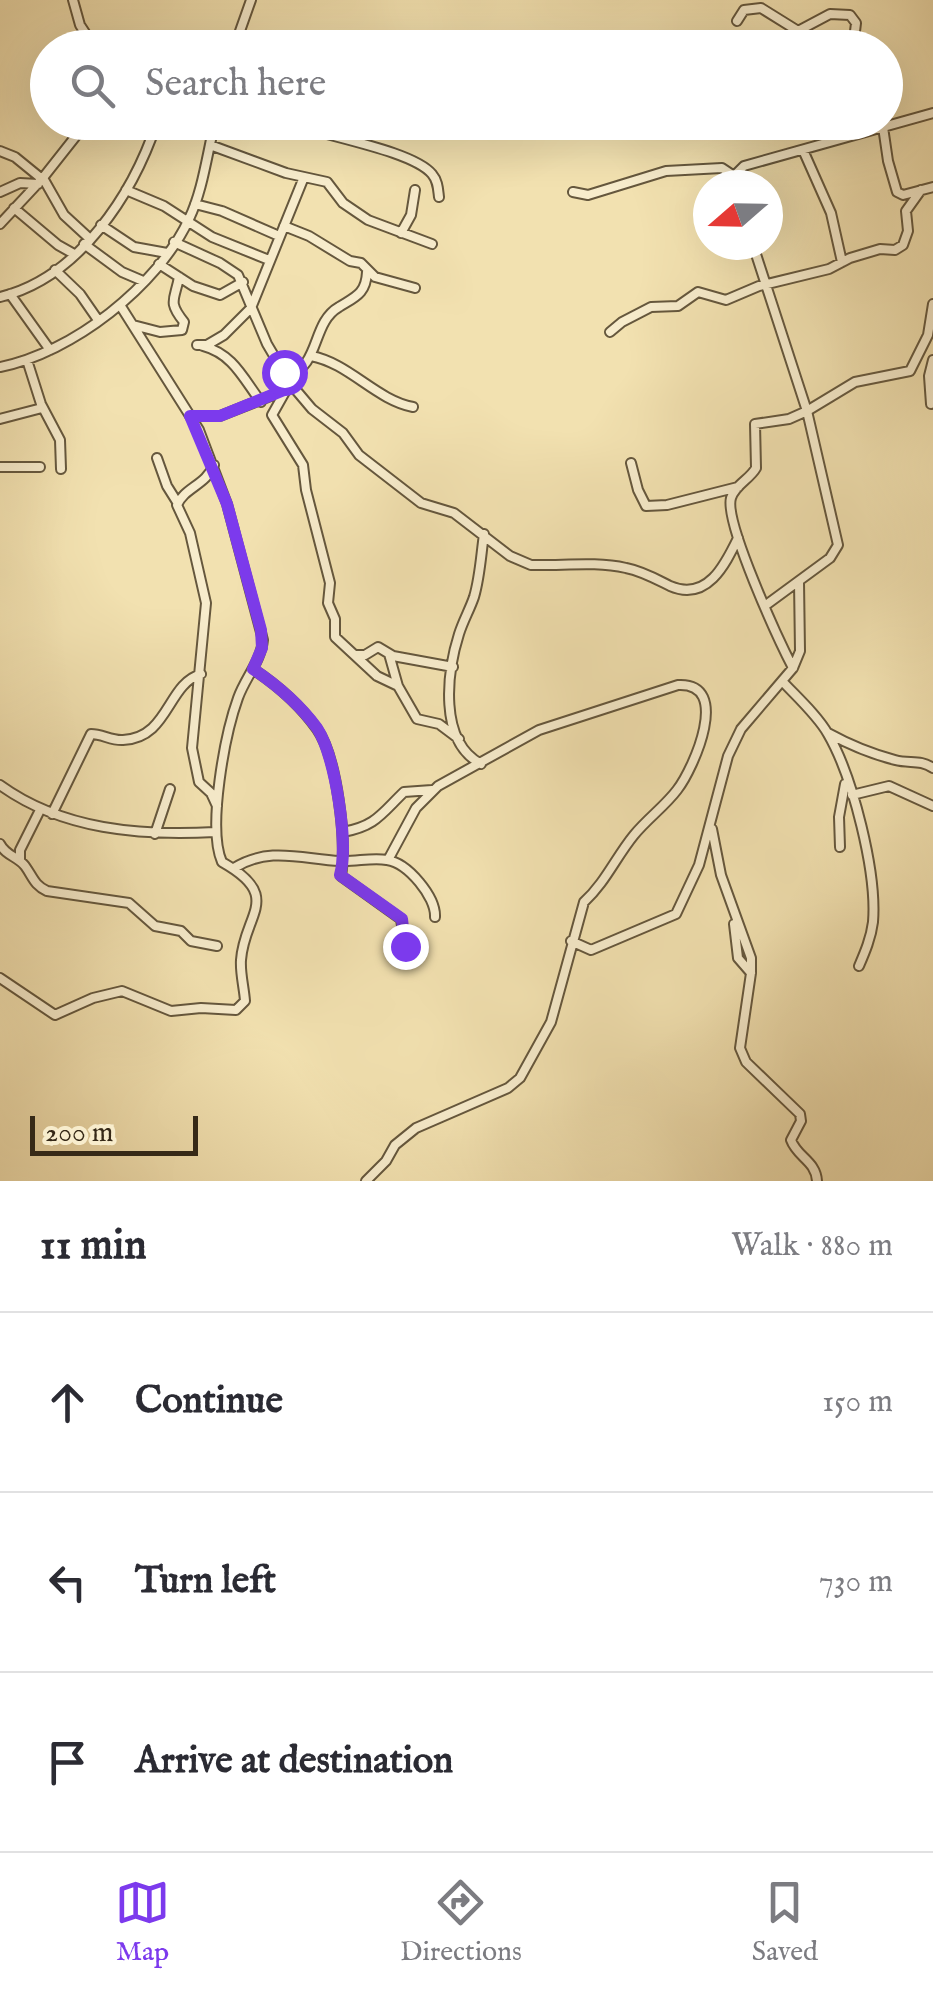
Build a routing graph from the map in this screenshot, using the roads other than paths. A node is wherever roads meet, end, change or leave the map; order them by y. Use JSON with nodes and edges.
{"nodes":[{"id":1,"x":73,"y":0,"type":"edge"},
{"id":2,"x":251,"y":0,"type":"edge"},
{"id":3,"x":737,"y":21,"type":"dead end"},
{"id":4,"x":83,"y":30,"type":"edge"},
{"id":5,"x":240,"y":30,"type":"edge"},
{"id":6,"x":794,"y":30,"type":"edge"},
{"id":7,"x":800,"y":30,"type":"edge"},
{"id":8,"x":855,"y":30,"type":"edge"},
{"id":9,"x":933,"y":113,"type":"edge"},
{"id":10,"x":903,"y":121,"type":"edge"},
{"id":11,"x":72,"y":140,"type":"edge"},
{"id":12,"x":149,"y":140,"type":"edge"},
{"id":13,"x":211,"y":140,"type":"edge"},
{"id":14,"x":342,"y":140,"type":"edge"},
{"id":15,"x":831,"y":140,"type":"edge"},
{"id":16,"x":884,"y":140,"type":"edge"},
{"id":17,"x":210,"y":145,"type":"junction"},
{"id":18,"x":0,"y":150,"type":"edge"},
{"id":19,"x":804,"y":150,"type":"junction"},
{"id":20,"x":724,"y":170,"type":"edge"},
{"id":21,"x":741,"y":170,"type":"edge"},
{"id":22,"x":304,"y":177,"type":"junction"},
{"id":23,"x":41,"y":180,"type":"junction"},
{"id":24,"x":933,"y":187,"type":"edge"},
{"id":25,"x":126,"y":190,"type":"junction"},
{"id":26,"x":415,"y":190,"type":"dead end"},
{"id":27,"x":921,"y":190,"type":"junction"},
{"id":28,"x":0,"y":191,"type":"edge"},
{"id":29,"x":573,"y":192,"type":"dead end"},
{"id":30,"x":439,"y":197,"type":"dead end"},
{"id":31,"x":195,"y":204,"type":"junction"},
{"id":32,"x":12,"y":210,"type":"junction"},
{"id":33,"x":188,"y":223,"type":"junction"},
{"id":34,"x":0,"y":224,"type":"edge"},
{"id":35,"x":101,"y":225,"type":"junction"},
{"id":36,"x":284,"y":226,"type":"junction"},
{"id":37,"x":400,"y":232,"type":"junction"},
{"id":38,"x":279,"y":236,"type":"junction"},
{"id":39,"x":87,"y":241,"type":"junction"},
{"id":40,"x":174,"y":242,"type":"junction"},
{"id":41,"x":432,"y":244,"type":"dead end"},
{"id":42,"x":167,"y":252,"type":"junction"},
{"id":43,"x":74,"y":254,"type":"junction"},
{"id":44,"x":269,"y":260,"type":"junction"},
{"id":45,"x":758,"y":260,"type":"edge"},
{"id":46,"x":842,"y":262,"type":"junction"},
{"id":47,"x":159,"y":264,"type":"junction"},
{"id":48,"x":366,"y":269,"type":"junction"},
{"id":49,"x":56,"y":270,"type":"junction"},
{"id":50,"x":178,"y":277,"type":"junction"},
{"id":51,"x":143,"y":281,"type":"junction"},
{"id":52,"x":242,"y":282,"type":"junction"},
{"id":53,"x":766,"y":285,"type":"junction"},
{"id":54,"x":415,"y":288,"type":"dead end"},
{"id":55,"x":10,"y":294,"type":"junction"},
{"id":56,"x":0,"y":297,"type":"edge"},
{"id":57,"x":120,"y":306,"type":"junction"},
{"id":58,"x":252,"y":308,"type":"junction"},
{"id":59,"x":932,"y":310,"type":"edge"},
{"id":60,"x":98,"y":320,"type":"junction"},
{"id":61,"x":133,"y":325,"type":"junction"},
{"id":62,"x":610,"y":332,"type":"dead end"},
{"id":63,"x":50,"y":350,"type":"junction"},
{"id":64,"x":311,"y":356,"type":"junction"},
{"id":65,"x":26,"y":360,"type":"junction"},
{"id":66,"x":933,"y":360,"type":"edge"},
{"id":67,"x":0,"y":367,"type":"edge"},
{"id":68,"x":288,"y":382,"type":"junction"},
{"id":69,"x":260,"y":402,"type":"junction"},
{"id":70,"x":931,"y":404,"type":"edge"},
{"id":71,"x":42,"y":408,"type":"junction"},
{"id":72,"x":412,"y":408,"type":"dead end"},
{"id":73,"x":272,"y":410,"type":"junction"},
{"id":74,"x":807,"y":411,"type":"junction"},
{"id":75,"x":190,"y":416,"type":"junction"},
{"id":76,"x":0,"y":419,"type":"edge"},
{"id":77,"x":157,"y":458,"type":"dead end"},
{"id":78,"x":631,"y":463,"type":"dead end"},
{"id":79,"x":214,"y":466,"type":"junction"},
{"id":80,"x":40,"y":467,"type":"dead end"},
{"id":81,"x":0,"y":468,"type":"edge"},
{"id":82,"x":62,"y":469,"type":"dead end"},
{"id":83,"x":738,"y":487,"type":"junction"},
{"id":84,"x":177,"y":502,"type":"junction"},
{"id":85,"x":484,"y":534,"type":"junction"},
{"id":86,"x":738,"y":538,"type":"junction"},
{"id":87,"x":799,"y":582,"type":"junction"},
{"id":88,"x":766,"y":605,"type":"junction"},
{"id":89,"x":389,"y":654,"type":"junction"},
{"id":90,"x":356,"y":655,"type":"junction"},
{"id":91,"x":453,"y":667,"type":"junction"},
{"id":92,"x":793,"y":668,"type":"junction"},
{"id":93,"x":253,"y":669,"type":"junction"},
{"id":94,"x":201,"y":674,"type":"junction"},
{"id":95,"x":782,"y":681,"type":"junction"},
{"id":96,"x":398,"y":686,"type":"junction"},
{"id":97,"x":828,"y":733,"type":"junction"},
{"id":98,"x":459,"y":739,"type":"junction"},
{"id":99,"x":481,"y":764,"type":"junction"},
{"id":100,"x":933,"y":768,"type":"edge"},
{"id":101,"x":846,"y":779,"type":"junction"},
{"id":102,"x":0,"y":785,"type":"edge"},
{"id":103,"x":170,"y":789,"type":"dead end"},
{"id":104,"x":432,"y":790,"type":"junction"},
{"id":105,"x":852,"y":794,"type":"junction"},
{"id":106,"x":933,"y":806,"type":"edge"},
{"id":107,"x":217,"y":807,"type":"junction"},
{"id":108,"x":40,"y":810,"type":"junction"},
{"id":109,"x":52,"y":814,"type":"junction"},
{"id":110,"x":711,"y":825,"type":"junction"},
{"id":111,"x":215,"y":832,"type":"junction"},
{"id":112,"x":342,"y":832,"type":"junction"},
{"id":113,"x":154,"y":834,"type":"junction"},
{"id":114,"x":0,"y":844,"type":"edge"},
{"id":115,"x":840,"y":847,"type":"dead end"},
{"id":116,"x":388,"y":860,"type":"junction"},
{"id":117,"x":20,"y":861,"type":"junction"},
{"id":118,"x":344,"y":862,"type":"junction"},
{"id":119,"x":234,"y":868,"type":"junction"},
{"id":120,"x":434,"y":917,"type":"dead end"},
{"id":121,"x":571,"y":941,"type":"junction"},
{"id":122,"x":218,"y":946,"type":"dead end"},
{"id":123,"x":405,"y":946,"type":"dead end"},
{"id":124,"x":859,"y":966,"type":"dead end"},
{"id":125,"x":0,"y":978,"type":"edge"},
{"id":126,"x":366,"y":1181,"type":"edge"},
{"id":127,"x":817,"y":1181,"type":"edge"}],
"edges":[{"from":1,"to":4,"type":"street"},
{"from":2,"to":5,"type":"street"},
{"from":3,"to":6,"type":"street"},
{"from":7,"to":8,"type":"street"},
{"from":9,"to":10,"type":"street"},
{"from":11,"to":23,"type":"street"},
{"from":12,"to":25,"type":"street"},
{"from":13,"to":17,"type":"street"},
{"from":14,"to":30,"type":"street"},
{"from":15,"to":19,"type":"street"},
{"from":16,"to":27,"type":"street"},
{"from":17,"to":22,"type":"street"},
{"from":17,"to":31,"type":"street"},
{"from":18,"to":23,"type":"street"},
{"from":19,"to":21,"type":"street"},
{"from":19,"to":46,"type":"street"},
{"from":20,"to":29,"type":"street"},
{"from":22,"to":36,"type":"street"},
{"from":22,"to":37,"type":"street"},
{"from":23,"to":28,"type":"street"},
{"from":23,"to":32,"type":"street"},
{"from":23,"to":39,"type":"street"},
{"from":24,"to":27,"type":"street"},
{"from":25,"to":33,"type":"street"},
{"from":25,"to":35,"type":"street"},
{"from":26,"to":37,"type":"street"},
{"from":27,"to":46,"type":"street"},
{"from":28,"to":32,"type":"street"},
{"from":31,"to":33,"type":"street"},
{"from":31,"to":38,"type":"street"},
{"from":32,"to":34,"type":"street"},
{"from":32,"to":43,"type":"street"},
{"from":33,"to":40,"type":"street"},
{"from":33,"to":44,"type":"street"},
{"from":35,"to":39,"type":"street"},
{"from":35,"to":42,"type":"street"},
{"from":36,"to":38,"type":"street"},
{"from":36,"to":48,"type":"street"},
{"from":37,"to":41,"type":"street"},
{"from":38,"to":44,"type":"street"},
{"from":39,"to":43,"type":"street"},
{"from":39,"to":51,"type":"street"},
{"from":40,"to":42,"type":"street"},
{"from":40,"to":52,"type":"street"},
{"from":42,"to":47,"type":"street"},
{"from":43,"to":49,"type":"street"},
{"from":44,"to":58,"type":"street"},
{"from":45,"to":53,"type":"street"},
{"from":46,"to":53,"type":"street"},
{"from":47,"to":50,"type":"street"},
{"from":47,"to":51,"type":"street"},
{"from":48,"to":54,"type":"street"},
{"from":48,"to":64,"type":"street"},
{"from":49,"to":55,"type":"street"},
{"from":49,"to":60,"type":"street"},
{"from":50,"to":52,"type":"street"},
{"from":50,"to":61,"type":"street"},
{"from":51,"to":57,"type":"street"},
{"from":52,"to":58,"type":"street"},
{"from":53,"to":62,"type":"street"},
{"from":53,"to":74,"type":"street"},
{"from":55,"to":56,"type":"street"},
{"from":55,"to":63,"type":"street"},
{"from":57,"to":60,"type":"street"},
{"from":57,"to":61,"type":"street"},
{"from":58,"to":68,"type":"street"},
{"from":58,"to":69,"type":"street"},
{"from":59,"to":74,"type":"street"},
{"from":60,"to":63,"type":"street"},
{"from":61,"to":75,"type":"street"},
{"from":63,"to":65,"type":"street"},
{"from":64,"to":68,"type":"street"},
{"from":64,"to":72,"type":"street"},
{"from":65,"to":67,"type":"street"},
{"from":65,"to":71,"type":"street"},
{"from":66,"to":70,"type":"street"},
{"from":68,"to":69,"type":"street"},
{"from":68,"to":73,"type":"street"},
{"from":68,"to":85,"type":"street"},
{"from":69,"to":73,"type":"street"},
{"from":69,"to":75,"type":"street"},
{"from":71,"to":76,"type":"street"},
{"from":71,"to":82,"type":"street"},
{"from":73,"to":90,"type":"street"},
{"from":74,"to":83,"type":"street"},
{"from":74,"to":87,"type":"street"},
{"from":75,"to":79,"type":"street"},
{"from":77,"to":84,"type":"street"},
{"from":78,"to":83,"type":"street"},
{"from":79,"to":84,"type":"street"},
{"from":79,"to":93,"type":"street"},
{"from":80,"to":81,"type":"street"},
{"from":83,"to":86,"type":"street"},
{"from":84,"to":94,"type":"street"},
{"from":85,"to":86,"type":"street"},
{"from":85,"to":91,"type":"street"},
{"from":86,"to":88,"type":"street"},
{"from":87,"to":88,"type":"street"},
{"from":87,"to":92,"type":"street"},
{"from":88,"to":92,"type":"street"},
{"from":89,"to":90,"type":"street"},
{"from":89,"to":91,"type":"street"},
{"from":89,"to":96,"type":"street"},
{"from":90,"to":96,"type":"street"},
{"from":91,"to":98,"type":"street"},
{"from":92,"to":95,"type":"street"},
{"from":93,"to":107,"type":"street"},
{"from":93,"to":112,"type":"street"},
{"from":94,"to":107,"type":"street"},
{"from":94,"to":109,"type":"street"},
{"from":95,"to":97,"type":"street"},
{"from":95,"to":110,"type":"street"},
{"from":96,"to":98,"type":"street"},
{"from":97,"to":100,"type":"street"},
{"from":97,"to":101,"type":"street"},
{"from":98,"to":99,"type":"street"},
{"from":99,"to":104,"type":"street"},
{"from":99,"to":121,"type":"street"},
{"from":101,"to":105,"type":"street"},
{"from":101,"to":115,"type":"street"},
{"from":102,"to":108,"type":"street"},
{"from":103,"to":113,"type":"street"},
{"from":104,"to":112,"type":"street"},
{"from":104,"to":116,"type":"street"},
{"from":105,"to":106,"type":"street"},
{"from":105,"to":124,"type":"street"},
{"from":107,"to":111,"type":"street"},
{"from":108,"to":109,"type":"street"},
{"from":108,"to":117,"type":"street"},
{"from":109,"to":113,"type":"street"},
{"from":110,"to":121,"type":"street"},
{"from":110,"to":127,"type":"street"},
{"from":111,"to":113,"type":"street"},
{"from":111,"to":119,"type":"street"},
{"from":112,"to":118,"type":"street"},
{"from":114,"to":117,"type":"street"},
{"from":116,"to":118,"type":"street"},
{"from":116,"to":120,"type":"street"},
{"from":117,"to":122,"type":"street"},
{"from":118,"to":119,"type":"street"},
{"from":118,"to":123,"type":"street"},
{"from":119,"to":125,"type":"street"},
{"from":121,"to":126,"type":"street"}]}
